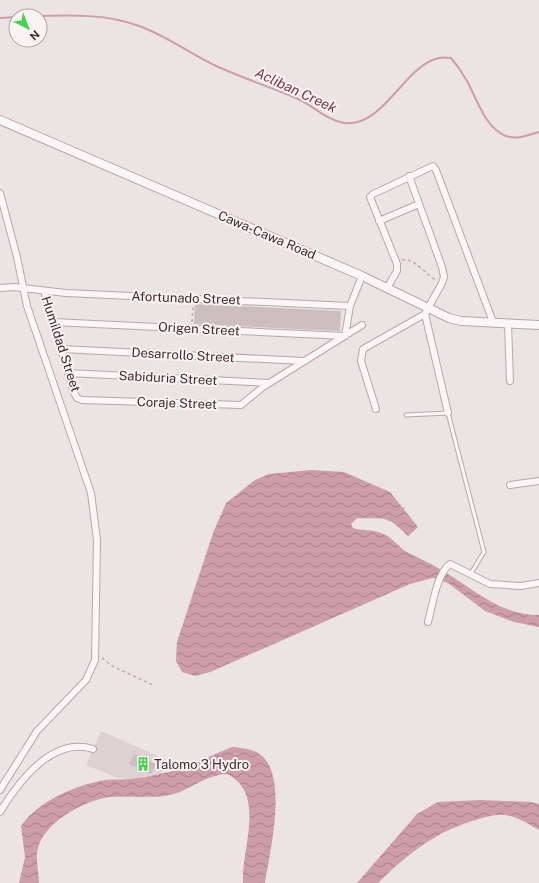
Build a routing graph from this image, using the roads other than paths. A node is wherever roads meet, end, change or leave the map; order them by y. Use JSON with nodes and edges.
{"nodes":[{"id":1,"x":0,"y":120,"type":"edge"},
{"id":2,"x":409,"y":176,"type":"junction"},
{"id":3,"x":0,"y":193,"type":"edge"},
{"id":4,"x":419,"y":204,"type":"junction"},
{"id":5,"x":379,"y":221,"type":"junction"},
{"id":6,"x":362,"y":276,"type":"junction"},
{"id":7,"x":0,"y":288,"type":"edge"},
{"id":8,"x":22,"y":288,"type":"junction"},
{"id":9,"x":388,"y":288,"type":"junction"},
{"id":10,"x":44,"y":291,"type":"junction"},
{"id":11,"x":350,"y":306,"type":"junction"},
{"id":12,"x":426,"y":312,"type":"junction"},
{"id":13,"x":53,"y":322,"type":"junction"},
{"id":14,"x":493,"y":322,"type":"junction"},
{"id":15,"x":508,"y":323,"type":"junction"},
{"id":16,"x":362,"y":325,"type":"dead end"},
{"id":17,"x":539,"y":325,"type":"edge"},
{"id":18,"x":345,"y":336,"type":"junction"},
{"id":19,"x":61,"y":349,"type":"junction"},
{"id":20,"x":304,"y":361,"type":"junction"},
{"id":21,"x":68,"y":373,"type":"junction"},
{"id":22,"x":510,"y":381,"type":"dead end"},
{"id":23,"x":269,"y":384,"type":"junction"},
{"id":24,"x":78,"y":398,"type":"joint"},
{"id":25,"x":376,"y":409,"type":"dead end"},
{"id":26,"x":448,"y":412,"type":"junction"},
{"id":27,"x":406,"y":415,"type":"dead end"},
{"id":28,"x":539,"y":481,"type":"edge"},
{"id":29,"x":510,"y":485,"type":"dead end"},
{"id":30,"x":470,"y":574,"type":"junction"},
{"id":31,"x":539,"y":583,"type":"edge"},
{"id":32,"x":428,"y":622,"type":"dead end"},
{"id":33,"x":93,"y":749,"type":"dead end"},
{"id":34,"x":0,"y":790,"type":"edge"},
{"id":35,"x":0,"y":812,"type":"edge"}],
"edges":[{"from":1,"to":6,"type":"street","name":"Cawa-Cawa Road"},
{"from":2,"to":4,"type":"street"},
{"from":2,"to":5,"type":"street"},
{"from":2,"to":14,"type":"street"},
{"from":3,"to":8,"type":"street"},
{"from":4,"to":5,"type":"street"},
{"from":4,"to":12,"type":"street"},
{"from":5,"to":9,"type":"street"},
{"from":6,"to":9,"type":"street","name":"Cawa-Cawa Road"},
{"from":6,"to":11,"type":"street"},
{"from":7,"to":8,"type":"street","name":"Afortunado Street"},
{"from":8,"to":10,"type":"street","name":"Afortunado Street"},
{"from":8,"to":34,"type":"street"},
{"from":9,"to":12,"type":"street","name":"Cawa-Cawa Road"},
{"from":10,"to":11,"type":"street","name":"Afortunado Street"},
{"from":10,"to":13,"type":"street","name":"Humildad Street"},
{"from":11,"to":18,"type":"street"},
{"from":12,"to":14,"type":"street","name":"Cawa-Cawa Road"},
{"from":12,"to":25,"type":"street"},
{"from":12,"to":26,"type":"street"},
{"from":13,"to":18,"type":"street","name":"Origen Street"},
{"from":13,"to":19,"type":"street","name":"Humildad Street"},
{"from":14,"to":15,"type":"street","name":"Cawa-Cawa Road"},
{"from":15,"to":17,"type":"street","name":"Cawa-Cawa Road"},
{"from":15,"to":22,"type":"street"},
{"from":16,"to":18,"type":"street","name":"Coraje Street"},
{"from":18,"to":20,"type":"street","name":"Coraje Street"},
{"from":19,"to":20,"type":"street","name":"Desarrollo Street"},
{"from":19,"to":21,"type":"street","name":"Humildad Street"},
{"from":20,"to":23,"type":"street","name":"Coraje Street"},
{"from":21,"to":23,"type":"street","name":"Sabiduria Street"},
{"from":21,"to":24,"type":"street","name":"Humildad Street"},
{"from":23,"to":24,"type":"street","name":"Coraje Street"},
{"from":26,"to":27,"type":"lane"},
{"from":26,"to":30,"type":"lane"},
{"from":28,"to":29,"type":"street"},
{"from":30,"to":31,"type":"street"},
{"from":30,"to":32,"type":"street"},
{"from":33,"to":35,"type":"street"}]}
